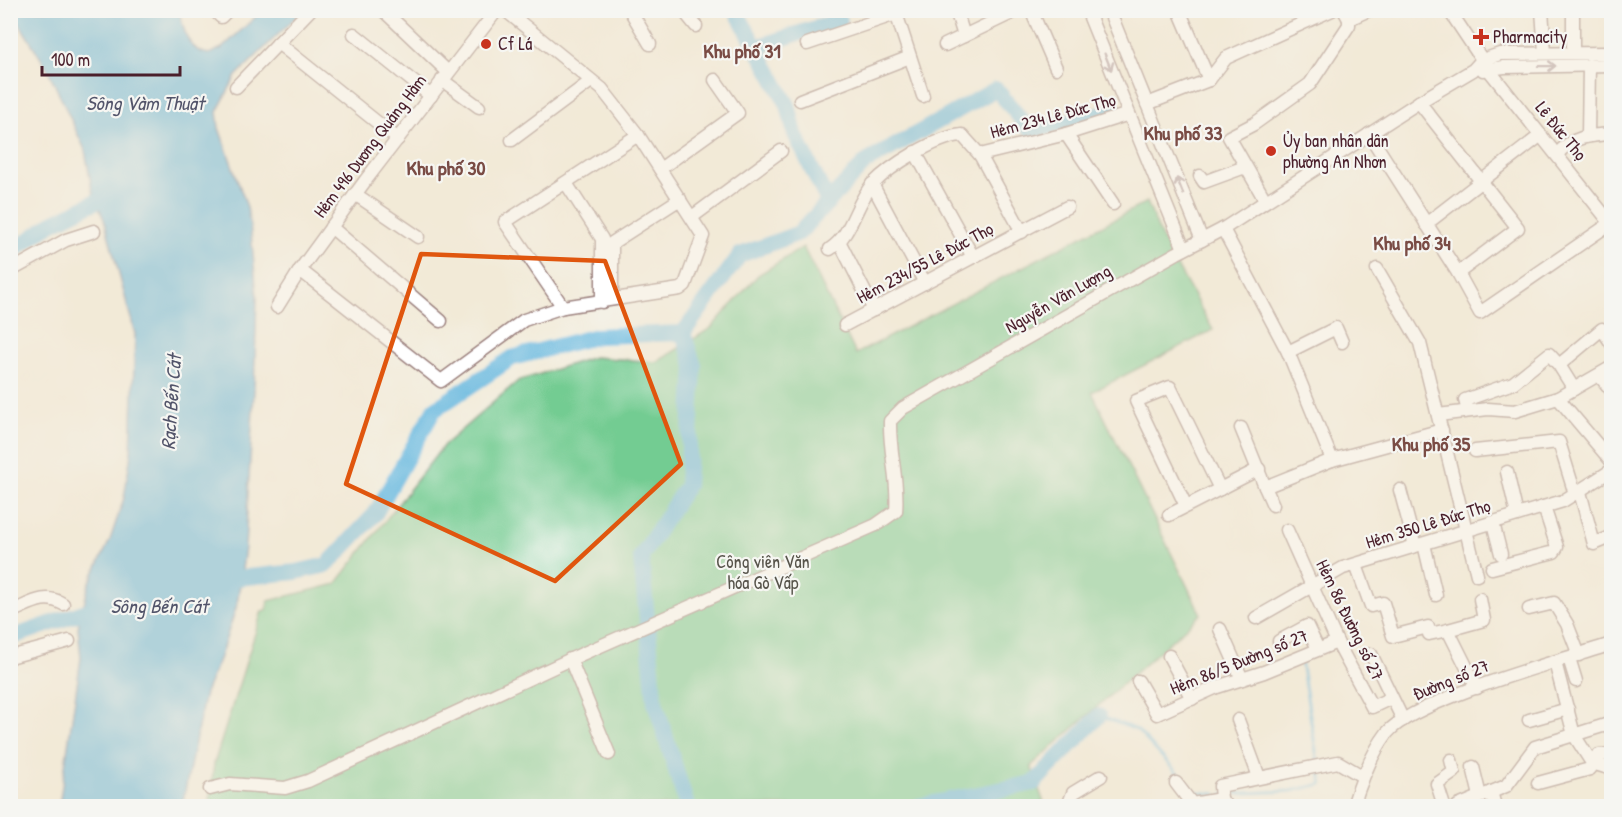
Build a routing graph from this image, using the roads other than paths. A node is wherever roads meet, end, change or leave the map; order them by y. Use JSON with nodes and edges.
{"nodes":[{"id":1,"x":310,"y":10,"type":"edge"},
{"id":2,"x":497,"y":10,"type":"edge"},
{"id":3,"x":505,"y":10,"type":"edge"},
{"id":4,"x":630,"y":10,"type":"edge"},
{"id":5,"x":684,"y":10,"type":"edge"},
{"id":6,"x":956,"y":10,"type":"edge"},
{"id":7,"x":1018,"y":10,"type":"edge"},
{"id":8,"x":1031,"y":10,"type":"edge"},
{"id":9,"x":1088,"y":10,"type":"edge"},
{"id":10,"x":1179,"y":10,"type":"edge"},
{"id":11,"x":1332,"y":10,"type":"edge"},
{"id":12,"x":1369,"y":10,"type":"edge"},
{"id":13,"x":1449,"y":10,"type":"edge"},
{"id":14,"x":1542,"y":10,"type":"edge"},
{"id":15,"x":1573,"y":10,"type":"edge"},
{"id":16,"x":1110,"y":11,"type":"edge"},
{"id":17,"x":385,"y":12,"type":"dead end"},
{"id":18,"x":896,"y":12,"type":"edge"},
{"id":19,"x":1347,"y":15,"type":"edge"},
{"id":20,"x":696,"y":26,"type":"dead end"},
{"id":21,"x":354,"y":34,"type":"dead end"},
{"id":22,"x":964,"y":36,"type":"junction"},
{"id":23,"x":278,"y":43,"type":"junction"},
{"id":24,"x":650,"y":44,"type":"dead end"},
{"id":25,"x":807,"y":44,"type":"dead end"},
{"id":26,"x":945,"y":45,"type":"dead end"},
{"id":27,"x":1545,"y":53,"type":"junction"},
{"id":28,"x":1572,"y":53,"type":"junction"},
{"id":29,"x":1611,"y":53,"type":"edge"},
{"id":30,"x":910,"y":57,"type":"junction"},
{"id":31,"x":1485,"y":65,"type":"junction"},
{"id":32,"x":1589,"y":65,"type":"junction"},
{"id":33,"x":1611,"y":65,"type":"edge"},
{"id":34,"x":1056,"y":68,"type":"dead end"},
{"id":35,"x":445,"y":76,"type":"junction"},
{"id":36,"x":715,"y":80,"type":"dead end"},
{"id":37,"x":1209,"y":80,"type":"junction"},
{"id":38,"x":591,"y":81,"type":"junction"},
{"id":39,"x":236,"y":87,"type":"dead end"},
{"id":40,"x":431,"y":96,"type":"junction"},
{"id":41,"x":923,"y":96,"type":"dead end"},
{"id":42,"x":800,"y":100,"type":"dead end"},
{"id":43,"x":1419,"y":102,"type":"junction"},
{"id":44,"x":1147,"y":104,"type":"junction"},
{"id":45,"x":479,"y":107,"type":"dead end"},
{"id":46,"x":1129,"y":114,"type":"junction"},
{"id":47,"x":1066,"y":134,"type":"junction"},
{"id":48,"x":1369,"y":134,"type":"junction"},
{"id":49,"x":1611,"y":134,"type":"edge"},
{"id":50,"x":638,"y":135,"type":"junction"},
{"id":51,"x":1541,"y":135,"type":"junction"},
{"id":52,"x":1588,"y":136,"type":"junction"},
{"id":53,"x":398,"y":139,"type":"junction"},
{"id":54,"x":512,"y":140,"type":"dead end"},
{"id":55,"x":781,"y":151,"type":"dead end"},
{"id":56,"x":915,"y":152,"type":"junction"},
{"id":57,"x":980,"y":155,"type":"junction"},
{"id":58,"x":1557,"y":155,"type":"junction"},
{"id":59,"x":1245,"y":167,"type":"junction"},
{"id":60,"x":660,"y":169,"type":"junction"},
{"id":61,"x":1200,"y":176,"type":"dead end"},
{"id":62,"x":1479,"y":182,"type":"junction"},
{"id":63,"x":566,"y":183,"type":"junction"},
{"id":64,"x":872,"y":184,"type":"junction"},
{"id":65,"x":355,"y":194,"type":"junction"},
{"id":66,"x":680,"y":199,"type":"junction"},
{"id":67,"x":1265,"y":200,"type":"junction"},
{"id":68,"x":1113,"y":204,"type":"dead end"},
{"id":69,"x":1067,"y":207,"type":"dead end"},
{"id":70,"x":692,"y":218,"type":"junction"},
{"id":71,"x":1426,"y":224,"type":"junction"},
{"id":72,"x":1611,"y":224,"type":"edge"},
{"id":73,"x":331,"y":227,"type":"junction"},
{"id":74,"x":1223,"y":229,"type":"junction"},
{"id":75,"x":94,"y":231,"type":"dead end"},
{"id":76,"x":1022,"y":232,"type":"junction"},
{"id":77,"x":418,"y":237,"type":"dead end"},
{"id":78,"x":1202,"y":240,"type":"junction"},
{"id":79,"x":607,"y":241,"type":"junction"},
{"id":80,"x":1184,"y":249,"type":"junction"},
{"id":81,"x":973,"y":257,"type":"junction"},
{"id":82,"x":1377,"y":269,"type":"dead end"},
{"id":83,"x":300,"y":270,"type":"junction"},
{"id":84,"x":10,"y":271,"type":"edge"},
{"id":85,"x":1458,"y":273,"type":"junction"},
{"id":86,"x":925,"y":283,"type":"junction"},
{"id":87,"x":607,"y":301,"type":"junction"},
{"id":88,"x":277,"y":307,"type":"dead end"},
{"id":89,"x":563,"y":307,"type":"junction"},
{"id":90,"x":874,"y":310,"type":"junction"},
{"id":91,"x":441,"y":321,"type":"dead end"},
{"id":92,"x":845,"y":325,"type":"dead end"},
{"id":93,"x":1342,"y":342,"type":"dead end"},
{"id":94,"x":1611,"y":344,"type":"edge"},
{"id":95,"x":1288,"y":352,"type":"junction"},
{"id":96,"x":1559,"y":365,"type":"junction"},
{"id":97,"x":1611,"y":368,"type":"edge"},
{"id":98,"x":1611,"y":376,"type":"edge"},
{"id":99,"x":1574,"y":389,"type":"junction"},
{"id":100,"x":1611,"y":391,"type":"edge"},
{"id":101,"x":1558,"y":398,"type":"junction"},
{"id":102,"x":1468,"y":411,"type":"junction"},
{"id":103,"x":1438,"y":415,"type":"junction"},
{"id":104,"x":1241,"y":428,"type":"dead end"},
{"id":105,"x":1442,"y":430,"type":"junction"},
{"id":106,"x":1475,"y":451,"type":"dead end"},
{"id":107,"x":1332,"y":460,"type":"junction"},
{"id":108,"x":1611,"y":462,"type":"edge"},
{"id":109,"x":1259,"y":469,"type":"junction"},
{"id":110,"x":1611,"y":470,"type":"edge"},
{"id":111,"x":1507,"y":472,"type":"dead end"},
{"id":112,"x":1265,"y":487,"type":"junction"},
{"id":113,"x":1220,"y":489,"type":"junction"},
{"id":114,"x":1400,"y":490,"type":"dead end"},
{"id":115,"x":1577,"y":493,"type":"junction"},
{"id":116,"x":1273,"y":505,"type":"dead end"},
{"id":117,"x":1186,"y":506,"type":"junction"},
{"id":118,"x":1545,"y":507,"type":"junction"},
{"id":119,"x":1168,"y":515,"type":"dead end"},
{"id":120,"x":1517,"y":515,"type":"junction"},
{"id":121,"x":1493,"y":523,"type":"junction"},
{"id":122,"x":1287,"y":530,"type":"dead end"},
{"id":123,"x":1467,"y":531,"type":"junction"},
{"id":124,"x":1611,"y":537,"type":"edge"},
{"id":125,"x":1420,"y":545,"type":"junction"},
{"id":126,"x":1501,"y":554,"type":"dead end"},
{"id":127,"x":1356,"y":565,"type":"junction"},
{"id":128,"x":1492,"y":567,"type":"dead end"},
{"id":129,"x":1477,"y":575,"type":"dead end"},
{"id":130,"x":1312,"y":585,"type":"junction"},
{"id":131,"x":1436,"y":595,"type":"dead end"},
{"id":132,"x":1480,"y":599,"type":"dead end"},
{"id":133,"x":63,"y":604,"type":"dead end"},
{"id":134,"x":1528,"y":609,"type":"dead end"},
{"id":135,"x":10,"y":612,"type":"edge"},
{"id":136,"x":1256,"y":618,"type":"dead end"},
{"id":137,"x":1220,"y":629,"type":"dead end"},
{"id":138,"x":1448,"y":630,"type":"junction"},
{"id":139,"x":69,"y":641,"type":"dead end"},
{"id":140,"x":1279,"y":641,"type":"dead end"},
{"id":141,"x":1337,"y":642,"type":"junction"},
{"id":142,"x":1611,"y":644,"type":"edge"},
{"id":143,"x":1318,"y":650,"type":"junction"},
{"id":144,"x":1371,"y":654,"type":"dead end"},
{"id":145,"x":576,"y":656,"type":"junction"},
{"id":146,"x":1169,"y":656,"type":"dead end"},
{"id":147,"x":1574,"y":656,"type":"junction"},
{"id":148,"x":10,"y":657,"type":"edge"},
{"id":149,"x":1555,"y":662,"type":"junction"},
{"id":150,"x":1242,"y":679,"type":"junction"},
{"id":151,"x":1138,"y":681,"type":"dead end"},
{"id":152,"x":1576,"y":681,"type":"dead end"},
{"id":153,"x":1477,"y":688,"type":"junction"},
{"id":154,"x":1391,"y":698,"type":"junction"},
{"id":155,"x":1192,"y":699,"type":"junction"},
{"id":156,"x":1568,"y":709,"type":"junction"},
{"id":157,"x":1238,"y":720,"type":"dead end"},
{"id":158,"x":1402,"y":720,"type":"junction"},
{"id":159,"x":1529,"y":720,"type":"dead end"},
{"id":160,"x":1611,"y":723,"type":"edge"},
{"id":161,"x":1575,"y":735,"type":"junction"},
{"id":162,"x":609,"y":754,"type":"dead end"},
{"id":163,"x":1611,"y":754,"type":"edge"},
{"id":164,"x":1451,"y":760,"type":"dead end"},
{"id":165,"x":1592,"y":763,"type":"junction"},
{"id":166,"x":1473,"y":767,"type":"dead end"},
{"id":167,"x":1611,"y":769,"type":"edge"},
{"id":168,"x":1101,"y":776,"type":"dead end"},
{"id":169,"x":1362,"y":776,"type":"junction"},
{"id":170,"x":1259,"y":777,"type":"junction"},
{"id":171,"x":1176,"y":783,"type":"dead end"},
{"id":172,"x":1539,"y":783,"type":"dead end"},
{"id":173,"x":210,"y":789,"type":"dead end"},
{"id":174,"x":1486,"y":794,"type":"junction"},
{"id":175,"x":1222,"y":797,"type":"edge"},
{"id":176,"x":1068,"y":807,"type":"edge"},
{"id":177,"x":1353,"y":807,"type":"edge"},
{"id":178,"x":1444,"y":807,"type":"edge"},
{"id":179,"x":1458,"y":807,"type":"edge"},
{"id":180,"x":1495,"y":807,"type":"edge"}],
"edges":[{"from":1,"to":23,"type":"street"},
{"from":2,"to":35,"type":"street","name":"Hẻm 496 Dương Quảng Hàm"},
{"from":3,"to":38,"type":"street"},
{"from":4,"to":24,"type":"street"},
{"from":5,"to":20,"type":"street"},
{"from":6,"to":22,"type":"street"},
{"from":7,"to":22,"type":"street"},
{"from":8,"to":34,"type":"street"},
{"from":9,"to":46,"type":"street","one_way":true},
{"from":10,"to":37,"type":"street"},
{"from":11,"to":37,"type":"street"},
{"from":12,"to":19,"type":"street"},
{"from":13,"to":31,"type":"street","name":"Lê Đức Thọ"},
{"from":14,"to":27,"type":"street"},
{"from":15,"to":28,"type":"street"},
{"from":16,"to":44,"type":"street"},
{"from":17,"to":35,"type":"street"},
{"from":18,"to":25,"type":"street"},
{"from":18,"to":30,"type":"street"},
{"from":19,"to":59,"type":"street"},
{"from":21,"to":40,"type":"street"},
{"from":22,"to":26,"type":"street"},
{"from":23,"to":39,"type":"street"},
{"from":23,"to":53,"type":"street"},
{"from":27,"to":28,"type":"street"},
{"from":27,"to":31,"type":"street"},
{"from":28,"to":29,"type":"street"},
{"from":30,"to":41,"type":"street"},
{"from":30,"to":42,"type":"street"},
{"from":31,"to":32,"type":"street","one_way":true},
{"from":31,"to":43,"type":"street","name":"Nguyễn Văn Lượng"},
{"from":31,"to":51,"type":"street","name":"Lê Đức Thọ"},
{"from":32,"to":33,"type":"street"},
{"from":32,"to":52,"type":"street"},
{"from":35,"to":40,"type":"street","name":"Hẻm 496 Dương Quảng Hàm"},
{"from":35,"to":45,"type":"street"},
{"from":36,"to":60,"type":"street"},
{"from":37,"to":44,"type":"street"},
{"from":38,"to":50,"type":"street"},
{"from":38,"to":54,"type":"street"},
{"from":40,"to":53,"type":"street","name":"Hẻm 496 Dương Quảng Hàm"},
{"from":43,"to":48,"type":"street","name":"Nguyễn Văn Lượng"},
{"from":43,"to":62,"type":"street"},
{"from":78,"to":44,"type":"street","one_way":true},
{"from":46,"to":47,"type":"street","name":"Hẻm 234 Lê Đức Thọ"},
{"from":46,"to":80,"type":"street"},
{"from":47,"to":57,"type":"street","name":"Hẻm 234 Lê Đức Thọ"},
{"from":47,"to":68,"type":"street"},
{"from":48,"to":67,"type":"street","name":"Nguyễn Văn Lượng"},
{"from":48,"to":71,"type":"street"},
{"from":49,"to":52,"type":"street"},
{"from":50,"to":60,"type":"street"},
{"from":50,"to":63,"type":"street"},
{"from":51,"to":58,"type":"street","name":"Lê Đức Thọ"},
{"from":51,"to":62,"type":"street"},
{"from":52,"to":58,"type":"street"},
{"from":53,"to":65,"type":"street","name":"Hẻm 496 Dương Quảng Hàm"},
{"from":55,"to":70,"type":"street"},
{"from":56,"to":57,"type":"street","name":"Hẻm 234 Lê Đức Thọ"},
{"from":56,"to":64,"type":"street","name":"Hẻm 234 Lê Đức Thọ"},
{"from":56,"to":81,"type":"street"},
{"from":57,"to":76,"type":"street","name":"Hẻm 234/55 Lê Đức Thọ"},
{"from":58,"to":72,"type":"street","name":"Lê Đức Thọ"},
{"from":59,"to":61,"type":"street"},
{"from":59,"to":67,"type":"street"},
{"from":60,"to":66,"type":"street"},
{"from":62,"to":71,"type":"street"},
{"from":62,"to":85,"type":"street"},
{"from":63,"to":79,"type":"street"},
{"from":63,"to":89,"type":"street"},
{"from":64,"to":86,"type":"street"},
{"from":64,"to":90,"type":"street","name":"Hẻm 234 Lê Đức Thọ"},
{"from":65,"to":73,"type":"street","name":"Hẻm 496 Dương Quảng Hàm"},
{"from":65,"to":77,"type":"street"},
{"from":66,"to":70,"type":"street"},
{"from":66,"to":79,"type":"street"},
{"from":67,"to":74,"type":"street","name":"Nguyễn Văn Lượng"},
{"from":69,"to":76,"type":"street","name":"Hẻm 234/55 Lê Đức Thọ"},
{"from":70,"to":87,"type":"street"},
{"from":71,"to":85,"type":"street"},
{"from":72,"to":85,"type":"street"},
{"from":73,"to":83,"type":"street","name":"Hẻm 496 Dương Quảng Hàm"},
{"from":73,"to":91,"type":"street"},
{"from":74,"to":78,"type":"street","name":"Nguyễn Văn Lượng"},
{"from":74,"to":95,"type":"street"},
{"from":75,"to":84,"type":"street"},
{"from":76,"to":81,"type":"street","name":"Hẻm 234/55 Lê Đức Thọ"},
{"from":78,"to":80,"type":"street","name":"Nguyễn Văn Lượng"},
{"from":79,"to":87,"type":"street"},
{"from":80,"to":145,"type":"street","name":"Nguyễn Văn Lượng"},
{"from":81,"to":86,"type":"street","name":"Hẻm 234/55 Lê Đức Thọ"},
{"from":82,"to":103,"type":"street"},
{"from":83,"to":88,"type":"street","name":"Hẻm 496 Dương Quảng Hàm"},
{"from":83,"to":89,"type":"street"},
{"from":86,"to":90,"type":"street","name":"Hẻm 234/55 Lê Đức Thọ"},
{"from":87,"to":89,"type":"street"},
{"from":90,"to":92,"type":"street","name":"Hẻm 234/55 Lê Đức Thọ"},
{"from":93,"to":95,"type":"street"},
{"from":94,"to":96,"type":"street"},
{"from":95,"to":107,"type":"street"},
{"from":96,"to":99,"type":"street"},
{"from":96,"to":102,"type":"street"},
{"from":97,"to":99,"type":"street"},
{"from":98,"to":100,"type":"street"},
{"from":99,"to":101,"type":"street"},
{"from":101,"to":102,"type":"street"},
{"from":101,"to":108,"type":"street"},
{"from":102,"to":103,"type":"street"},
{"from":103,"to":105,"type":"street"},
{"from":104,"to":109,"type":"street"},
{"from":105,"to":107,"type":"street"},
{"from":105,"to":123,"type":"street"},
{"from":106,"to":115,"type":"street"},
{"from":107,"to":112,"type":"street"},
{"from":109,"to":112,"type":"street"},
{"from":109,"to":113,"type":"street"},
{"from":110,"to":115,"type":"street","name":"Hẻm 350 Lê Đức Thọ"},
{"from":111,"to":120,"type":"street"},
{"from":112,"to":116,"type":"street"},
{"from":113,"to":117,"type":"street"},
{"from":113,"to":117,"type":"street"},
{"from":114,"to":125,"type":"street"},
{"from":115,"to":118,"type":"street","name":"Hẻm 350 Lê Đức Thọ"},
{"from":115,"to":124,"type":"street"},
{"from":117,"to":119,"type":"street"},
{"from":118,"to":120,"type":"street","name":"Hẻm 350 Lê Đức Thọ"},
{"from":118,"to":128,"type":"street"},
{"from":120,"to":121,"type":"street","name":"Hẻm 350 Lê Đức Thọ"},
{"from":121,"to":123,"type":"street","name":"Hẻm 350 Lê Đức Thọ"},
{"from":121,"to":126,"type":"street"},
{"from":122,"to":130,"type":"street","name":"Hẻm 86 Đường số 27"},
{"from":123,"to":125,"type":"street","name":"Hẻm 350 Lê Đức Thọ"},
{"from":123,"to":129,"type":"street"},
{"from":125,"to":127,"type":"street","name":"Hẻm 350 Lê Đức Thọ"},
{"from":125,"to":131,"type":"street"},
{"from":127,"to":130,"type":"street","name":"Hẻm 350 Lê Đức Thọ"},
{"from":127,"to":138,"type":"street"},
{"from":130,"to":136,"type":"street","name":"Hẻm 350 Lê Đức Thọ"},
{"from":130,"to":141,"type":"street","name":"Hẻm 86 Đường số 27"},
{"from":132,"to":138,"type":"street"},
{"from":133,"to":135,"type":"street"},
{"from":134,"to":147,"type":"street"},
{"from":137,"to":150,"type":"street"},
{"from":138,"to":153,"type":"street"},
{"from":139,"to":148,"type":"street"},
{"from":140,"to":143,"type":"street"},
{"from":141,"to":143,"type":"street","name":"Hẻm 86/5 Đường số 27"},
{"from":141,"to":154,"type":"street","name":"Hẻm 86 Đường số 27"},
{"from":142,"to":147,"type":"street","name":"Đường số 27"},
{"from":143,"to":150,"type":"street","name":"Hẻm 86/5 Đường số 27"},
{"from":144,"to":154,"type":"street"},
{"from":145,"to":162,"type":"street"},
{"from":145,"to":173,"type":"street"},
{"from":146,"to":155,"type":"street"},
{"from":147,"to":149,"type":"street","name":"Đường số 27"},
{"from":147,"to":152,"type":"street"},
{"from":149,"to":153,"type":"street","name":"Đường số 27"},
{"from":149,"to":156,"type":"street"},
{"from":150,"to":155,"type":"street","name":"Hẻm 86/5 Đường số 27"},
{"from":151,"to":155,"type":"street","name":"Hẻm 86/5 Đường số 27"},
{"from":153,"to":158,"type":"street","name":"Đường số 27"},
{"from":154,"to":158,"type":"street"},
{"from":156,"to":159,"type":"street"},
{"from":156,"to":161,"type":"street"},
{"from":157,"to":170,"type":"street"},
{"from":158,"to":169,"type":"street","name":"Đường số 27"},
{"from":160,"to":161,"type":"street"},
{"from":161,"to":165,"type":"street"},
{"from":161,"to":174,"type":"street"},
{"from":163,"to":165,"type":"street"},
{"from":164,"to":178,"type":"street"},
{"from":165,"to":167,"type":"street"},
{"from":165,"to":172,"type":"street"},
{"from":166,"to":174,"type":"street"},
{"from":168,"to":176,"type":"street"},
{"from":169,"to":170,"type":"street"},
{"from":169,"to":177,"type":"street","name":"Đường số 27"},
{"from":170,"to":175,"type":"street"},
{"from":171,"to":175,"type":"street"},
{"from":174,"to":179,"type":"street"},
{"from":174,"to":180,"type":"street"}]}
